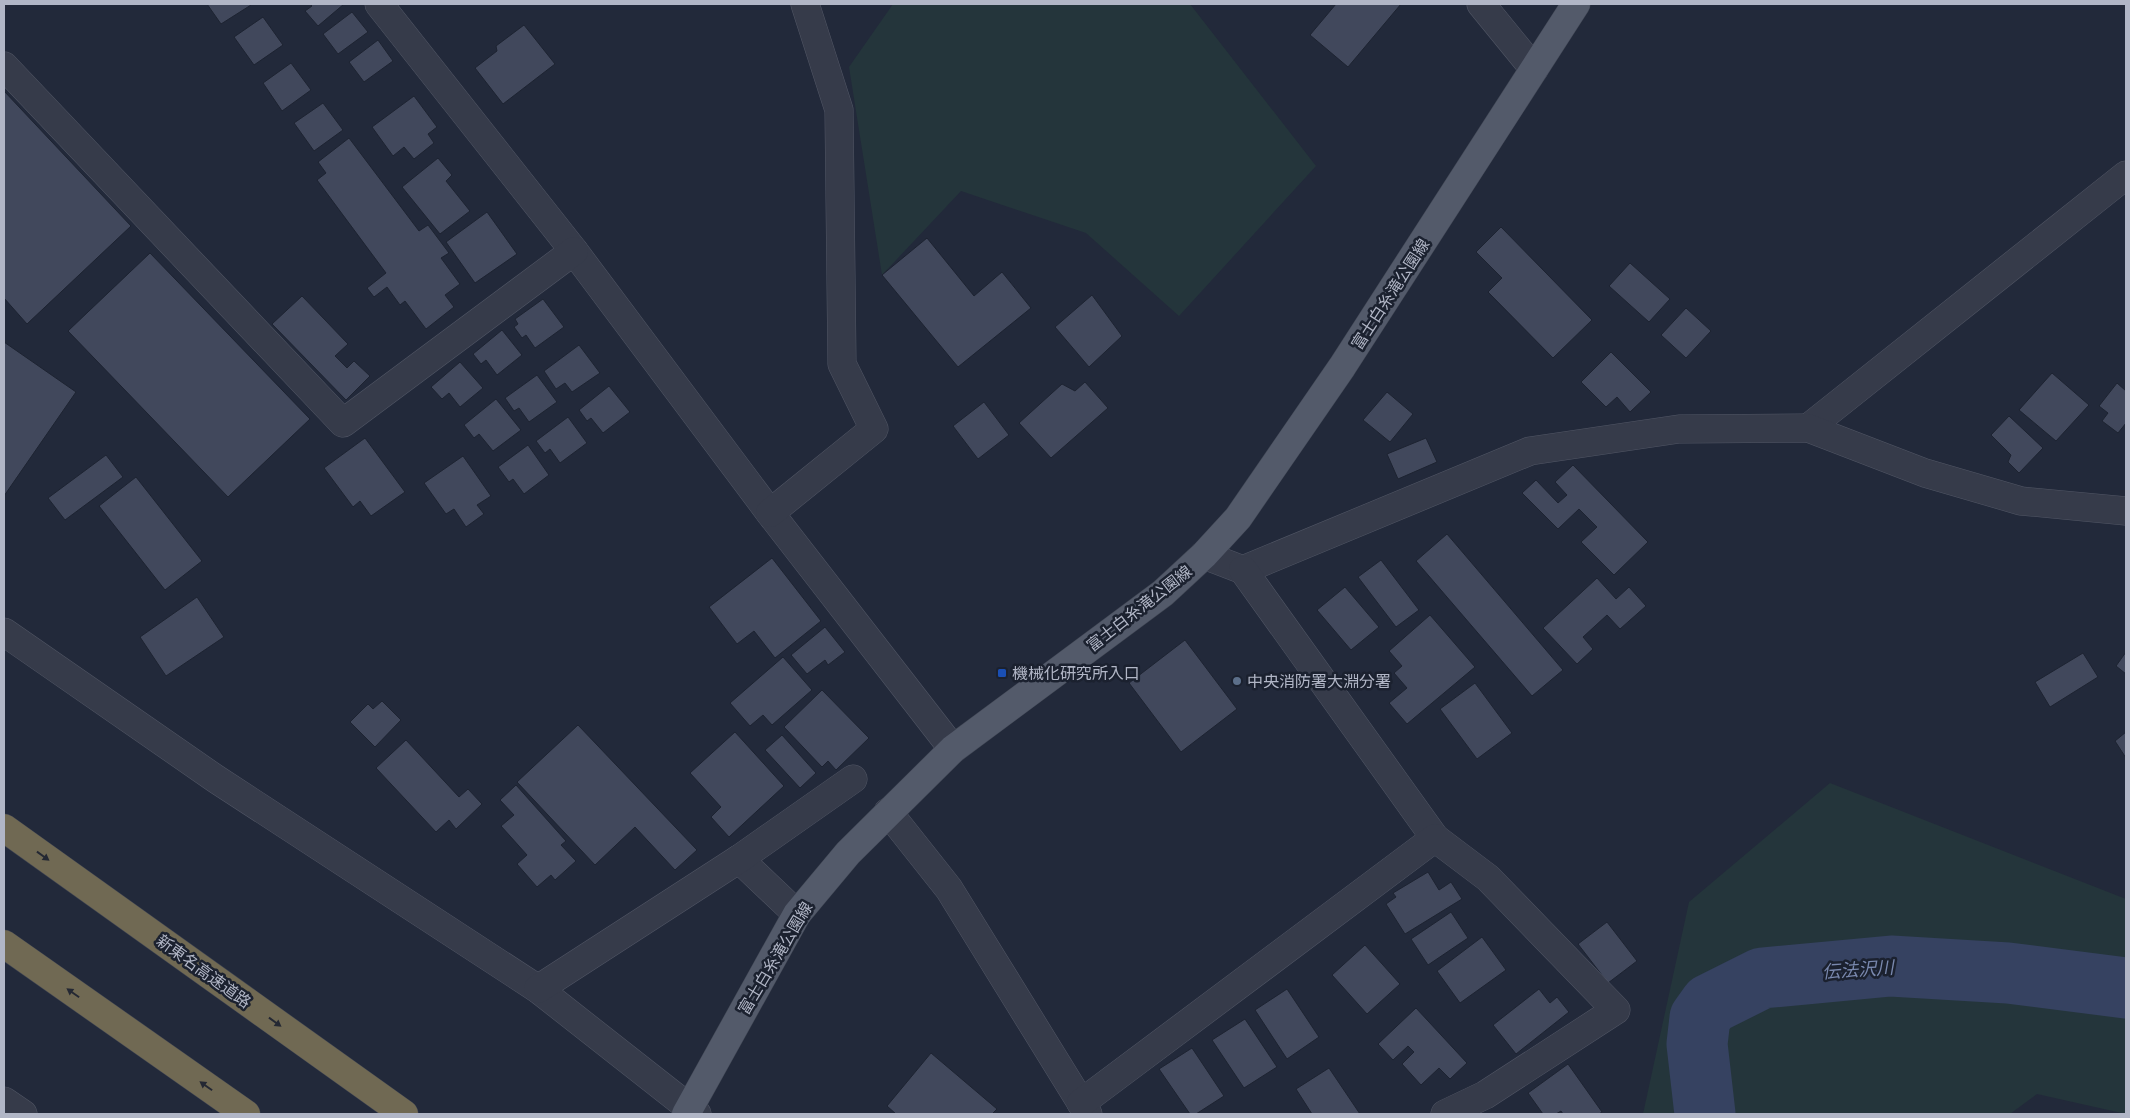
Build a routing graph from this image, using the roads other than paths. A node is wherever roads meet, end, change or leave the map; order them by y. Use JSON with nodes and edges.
{"nodes":[{"id":1,"x":379,"y":4,"type":"edge"},
{"id":2,"x":805,"y":4,"type":"edge"},
{"id":3,"x":1481,"y":4,"type":"edge"},
{"id":4,"x":1576,"y":4,"type":"edge"},
{"id":5,"x":4,"y":66,"type":"edge"},
{"id":6,"x":1534,"y":69,"type":"junction"},
{"id":7,"x":2126,"y":175,"type":"edge"},
{"id":8,"x":574,"y":251,"type":"junction"},
{"id":9,"x":1808,"y":428,"type":"junction"},
{"id":10,"x":2126,"y":511,"type":"edge"},
{"id":11,"x":770,"y":513,"type":"junction"},
{"id":12,"x":1204,"y":555,"type":"junction"},
{"id":13,"x":1243,"y":570,"type":"junction"},
{"id":14,"x":4,"y":632,"type":"edge"},
{"id":15,"x":953,"y":749,"type":"junction"},
{"id":16,"x":852,"y":780,"type":"dead end"},
{"id":17,"x":888,"y":812,"type":"junction"},
{"id":18,"x":4,"y":828,"type":"edge"},
{"id":19,"x":1435,"y":838,"type":"junction"},
{"id":20,"x":739,"y":859,"type":"junction"},
{"id":21,"x":797,"y":914,"type":"junction"},
{"id":22,"x":4,"y":944,"type":"edge"},
{"id":23,"x":538,"y":989,"type":"junction"},
{"id":24,"x":4,"y":1101,"type":"edge"},
{"id":25,"x":1085,"y":1108,"type":"edge"},
{"id":26,"x":1462,"y":1111,"type":"edge"},
{"id":27,"x":691,"y":1112,"type":"edge"},
{"id":28,"x":23,"y":1114,"type":"edge"},
{"id":29,"x":246,"y":1114,"type":"edge"},
{"id":30,"x":404,"y":1114,"type":"edge"}],
"edges":[{"from":1,"to":8,"type":"street"},
{"from":2,"to":11,"type":"street"},
{"from":3,"to":6,"type":"street"},
{"from":4,"to":6,"type":"main road","name":"富士白糸滝公園線"},
{"from":5,"to":8,"type":"street"},
{"from":6,"to":12,"type":"main road","name":"富士白糸滝公園線"},
{"from":7,"to":9,"type":"street"},
{"from":8,"to":11,"type":"street"},
{"from":9,"to":10,"type":"street"},
{"from":9,"to":13,"type":"street"},
{"from":11,"to":15,"type":"street"},
{"from":12,"to":13,"type":"street"},
{"from":12,"to":15,"type":"main road","name":"富士白糸滝公園線"},
{"from":13,"to":19,"type":"street"},
{"from":14,"to":23,"type":"street"},
{"from":15,"to":17,"type":"main road","name":"富士白糸滝公園線"},
{"from":16,"to":20,"type":"street"},
{"from":17,"to":21,"type":"main road","name":"富士白糸滝公園線"},
{"from":17,"to":25,"type":"street"},
{"from":18,"to":30,"type":"highway","name":"新東名高速道路","one_way":true},
{"from":19,"to":25,"type":"street"},
{"from":19,"to":26,"type":"street"},
{"from":20,"to":21,"type":"street"},
{"from":20,"to":23,"type":"street"},
{"from":21,"to":27,"type":"main road","name":"富士白糸滝公園線"},
{"from":29,"to":22,"type":"highway","one_way":true},
{"from":23,"to":27,"type":"street"},
{"from":24,"to":28,"type":"street"}]}
